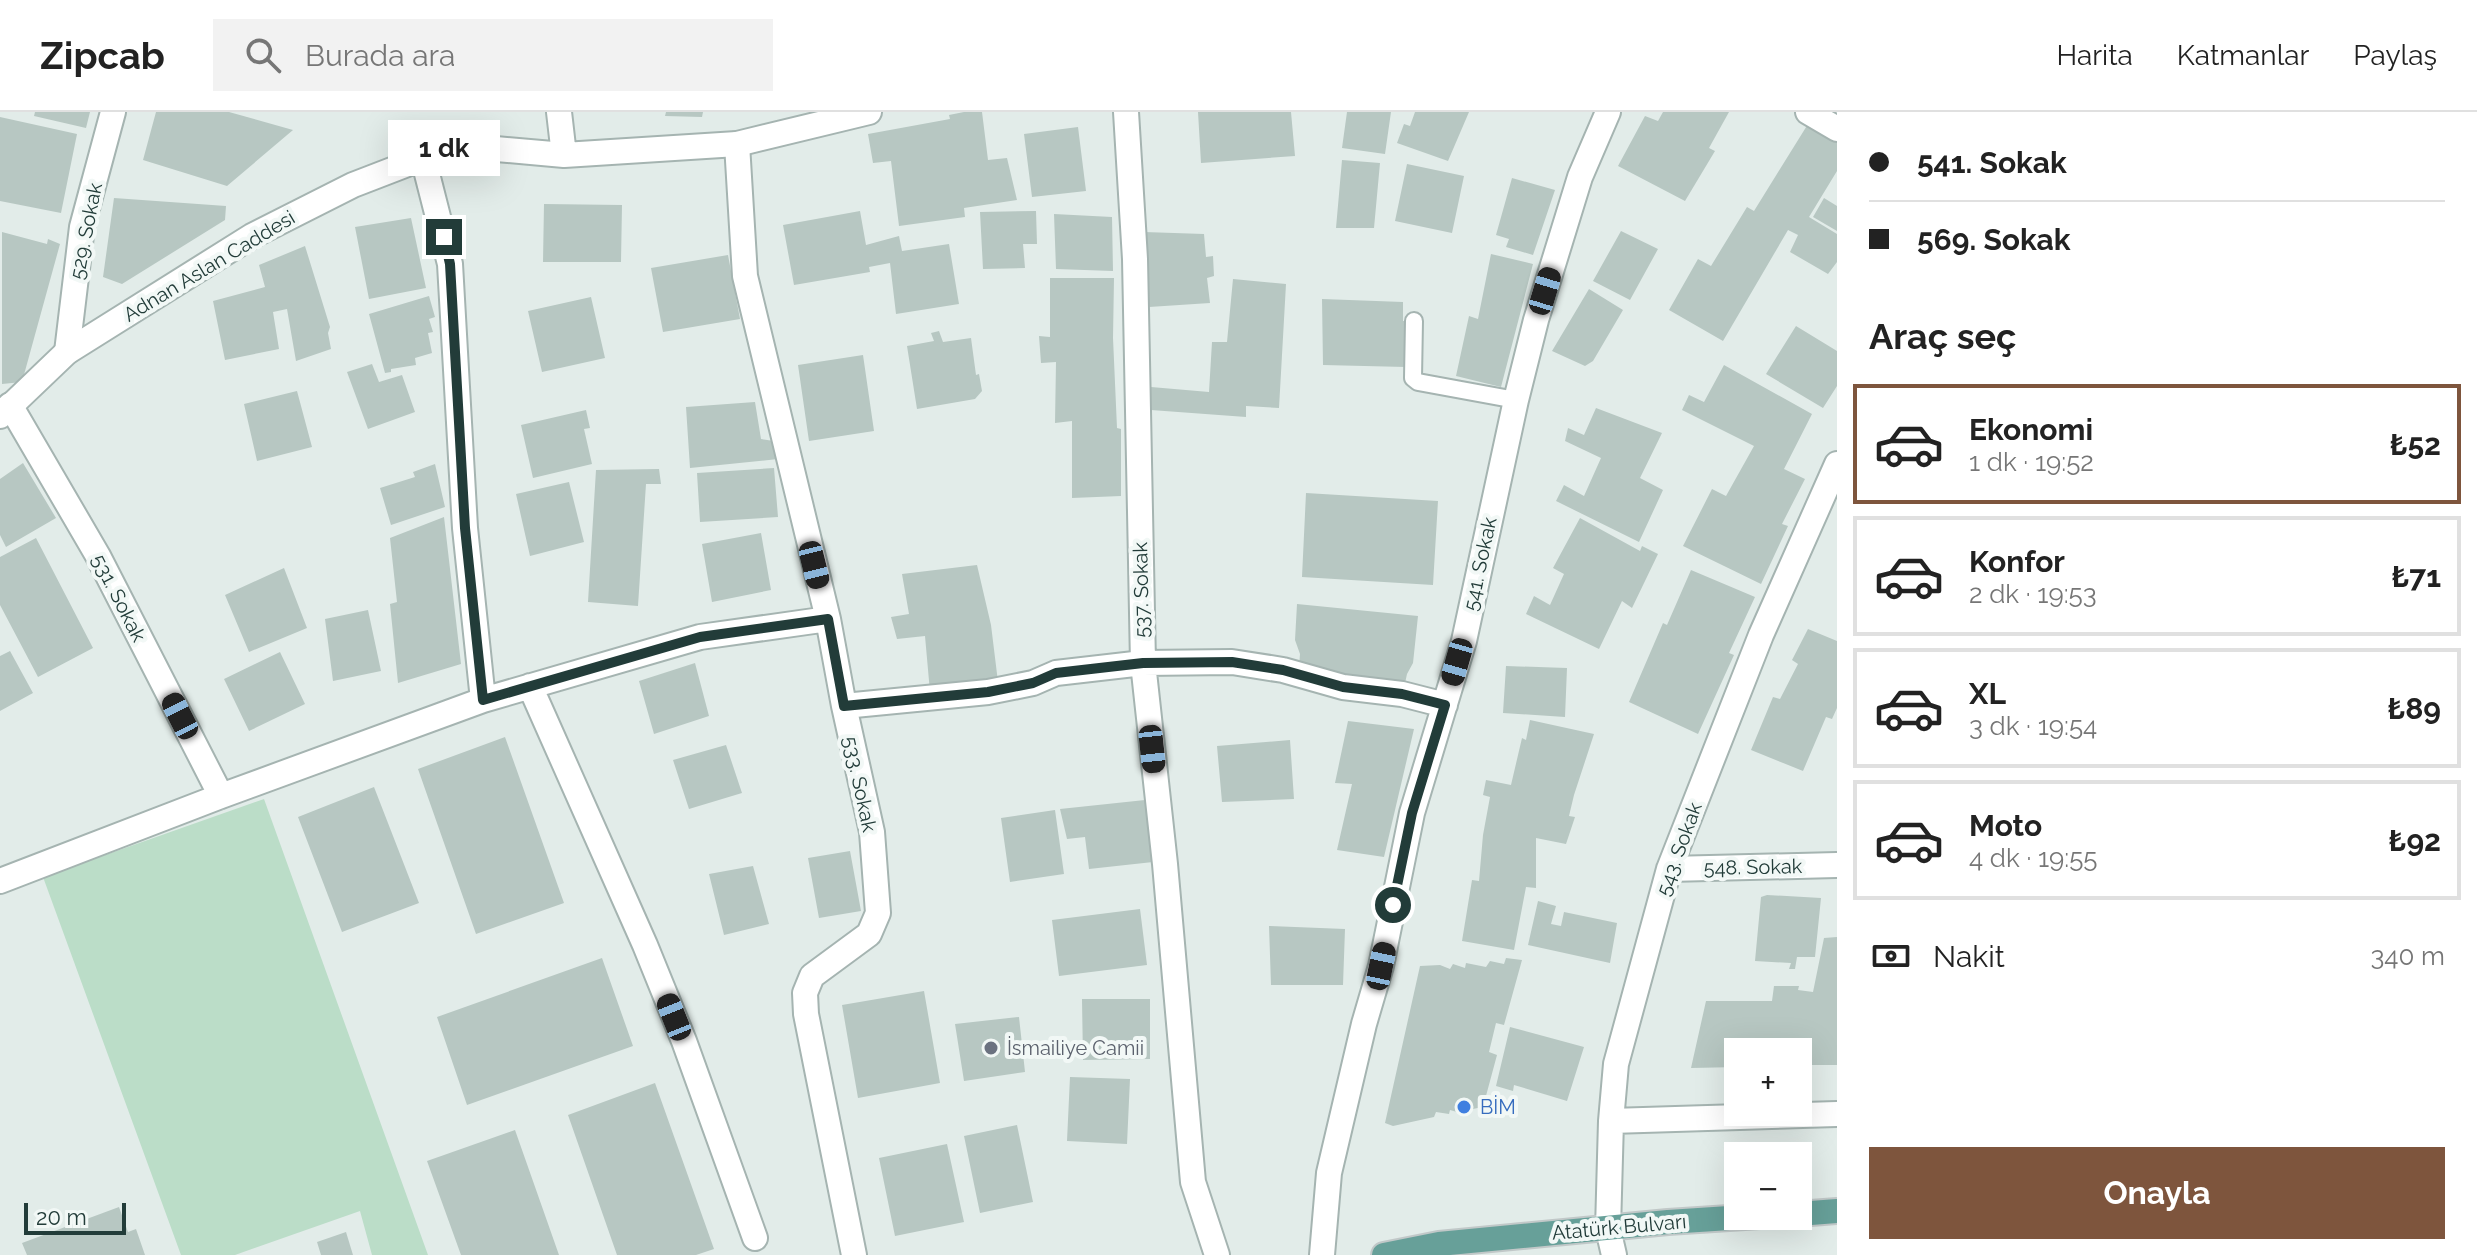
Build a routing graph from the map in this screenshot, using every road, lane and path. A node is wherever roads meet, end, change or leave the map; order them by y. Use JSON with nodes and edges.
{"nodes":[{"id":1,"x":113,"y":112,"type":"edge"},
{"id":2,"x":559,"y":112,"type":"edge"},
{"id":3,"x":869,"y":112,"type":"edge"},
{"id":4,"x":1126,"y":112,"type":"edge"},
{"id":5,"x":1608,"y":112,"type":"edge"},
{"id":6,"x":1808,"y":112,"type":"edge"},
{"id":7,"x":810,"y":119,"type":"edge"},
{"id":8,"x":1837,"y":129,"type":"edge"},
{"id":9,"x":737,"y":144,"type":"junction"},
{"id":10,"x":564,"y":155,"type":"junction"},
{"id":11,"x":423,"y":158,"type":"junction"},
{"id":12,"x":1414,"y":321,"type":"dead end"},
{"id":13,"x":67,"y":352,"type":"junction"},
{"id":14,"x":1516,"y":400,"type":"junction"},
{"id":15,"x":5,"y":410,"type":"edge"},
{"id":16,"x":1837,"y":464,"type":"edge"},
{"id":17,"x":828,"y":619,"type":"junction"},
{"id":18,"x":1143,"y":663,"type":"junction"},
{"id":19,"x":530,"y":686,"type":"junction"},
{"id":20,"x":483,"y":700,"type":"junction"},
{"id":21,"x":1445,"y":705,"type":"junction"},
{"id":22,"x":844,"y":706,"type":"junction"},
{"id":23,"x":221,"y":796,"type":"junction"},
{"id":24,"x":1837,"y":865,"type":"edge"},
{"id":25,"x":1669,"y":869,"type":"junction"},
{"id":26,"x":0,"y":881,"type":"edge"},
{"id":27,"x":1837,"y":1114,"type":"edge"},
{"id":28,"x":1611,"y":1121,"type":"junction"},
{"id":29,"x":1837,"y":1211,"type":"edge"},
{"id":30,"x":1812,"y":1213,"type":"edge"},
{"id":31,"x":1724,"y":1219,"type":"edge"},
{"id":32,"x":1608,"y":1229,"type":"junction"},
{"id":33,"x":755,"y":1238,"type":"dead end"},
{"id":34,"x":854,"y":1255,"type":"edge"},
{"id":35,"x":1217,"y":1255,"type":"edge"},
{"id":36,"x":1322,"y":1255,"type":"edge"},
{"id":37,"x":1384,"y":1255,"type":"edge"},
{"id":38,"x":1614,"y":1255,"type":"edge"}],
"edges":[{"from":1,"to":13,"type":"street","name":"529. Sokak"},
{"from":2,"to":10,"type":"street"},
{"from":3,"to":7,"type":"street","name":"Adnan Aslan Caddesi"},
{"from":4,"to":18,"type":"street","name":"537. Sokak"},
{"from":5,"to":14,"type":"street","name":"541. Sokak"},
{"from":6,"to":8,"type":"street"},
{"from":7,"to":9,"type":"street","name":"Adnan Aslan Caddesi"},
{"from":9,"to":10,"type":"street","name":"Adnan Aslan Caddesi"},
{"from":9,"to":17,"type":"street","name":"533. Sokak"},
{"from":10,"to":11,"type":"street","name":"Adnan Aslan Caddesi"},
{"from":11,"to":13,"type":"street","name":"Adnan Aslan Caddesi"},
{"from":11,"to":20,"type":"street"},
{"from":12,"to":14,"type":"lane"},
{"from":13,"to":15,"type":"street","name":"Adnan Aslan Caddesi"},
{"from":14,"to":21,"type":"street","name":"541. Sokak"},
{"from":15,"to":23,"type":"street","name":"531. Sokak"},
{"from":16,"to":25,"type":"street","name":"543. Sokak"},
{"from":17,"to":19,"type":"street"},
{"from":17,"to":22,"type":"street","name":"533. Sokak"},
{"from":18,"to":21,"type":"street"},
{"from":18,"to":22,"type":"street"},
{"from":18,"to":35,"type":"street","name":"537. Sokak"},
{"from":19,"to":20,"type":"street"},
{"from":19,"to":33,"type":"street"},
{"from":20,"to":23,"type":"street"},
{"from":21,"to":36,"type":"street","name":"541. Sokak"},
{"from":22,"to":34,"type":"street","name":"533. Sokak"},
{"from":23,"to":26,"type":"street"},
{"from":24,"to":25,"type":"street","name":"548. Sokak"},
{"from":25,"to":28,"type":"street","name":"543. Sokak"},
{"from":27,"to":28,"type":"street"},
{"from":28,"to":32,"type":"street","name":"543. Sokak"},
{"from":29,"to":30,"type":"main road"},
{"from":31,"to":32,"type":"main road","name":"Atatürk Bulvarı"},
{"from":32,"to":37,"type":"main road","name":"Atatürk Bulvarı"},
{"from":32,"to":38,"type":"street","name":"543. Sokak"}]}
